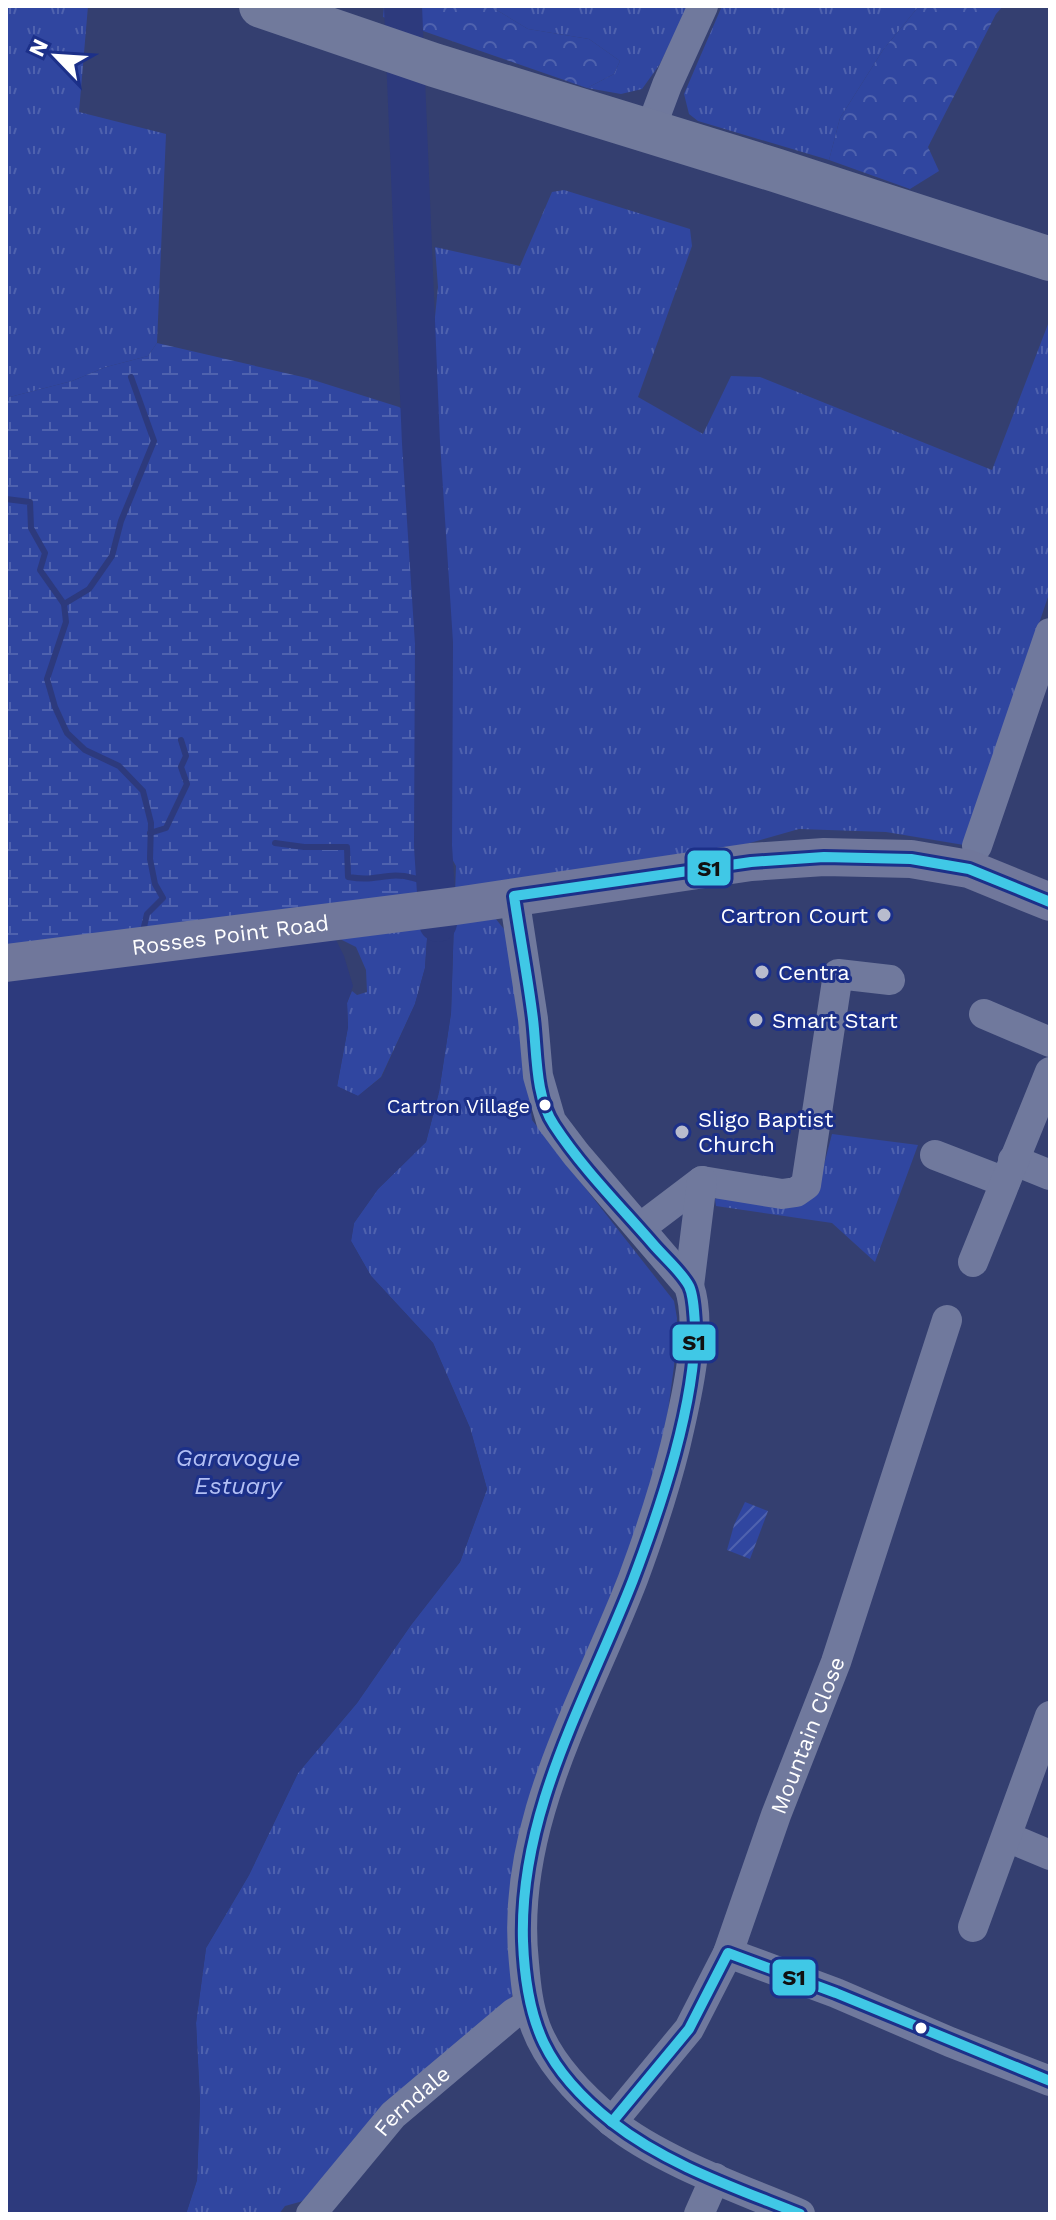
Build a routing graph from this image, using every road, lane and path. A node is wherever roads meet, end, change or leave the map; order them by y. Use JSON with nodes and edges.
{"nodes":[{"id":1,"x":261,"y":6,"type":"edge"},
{"id":2,"x":703,"y":6,"type":"edge"},
{"id":3,"x":649,"y":133,"type":"junction"},
{"id":4,"x":1050,"y":259,"type":"edge"},
{"id":5,"x":1047,"y":650,"type":"edge"},
{"id":6,"x":977,"y":846,"type":"dead end"},
{"id":7,"x":514,"y":896,"type":"junction"},
{"id":8,"x":1050,"y":902,"type":"edge"},
{"id":9,"x":6,"y":963,"type":"edge"},
{"id":10,"x":890,"y":980,"type":"dead end"},
{"id":11,"x":984,"y":1014,"type":"dead end"},
{"id":12,"x":1050,"y":1042,"type":"edge"},
{"id":13,"x":1050,"y":1072,"type":"edge"},
{"id":14,"x":935,"y":1155,"type":"dead end"},
{"id":15,"x":1009,"y":1171,"type":"junction"},
{"id":16,"x":1050,"y":1175,"type":"edge"},
{"id":17,"x":702,"y":1181,"type":"junction"},
{"id":18,"x":640,"y":1228,"type":"junction"},
{"id":19,"x":973,"y":1262,"type":"dead end"},
{"id":20,"x":689,"y":1286,"type":"junction"},
{"id":21,"x":947,"y":1320,"type":"dead end"},
{"id":22,"x":1050,"y":1716,"type":"edge"},
{"id":23,"x":1007,"y":1837,"type":"junction"},
{"id":24,"x":1050,"y":1855,"type":"edge"},
{"id":25,"x":973,"y":1927,"type":"dead end"},
{"id":26,"x":728,"y":1953,"type":"junction"},
{"id":27,"x":528,"y":2005,"type":"junction"},
{"id":28,"x":1050,"y":2081,"type":"edge"},
{"id":29,"x":612,"y":2122,"type":"junction"},
{"id":30,"x":715,"y":2178,"type":"junction"},
{"id":31,"x":311,"y":2214,"type":"edge"},
{"id":32,"x":699,"y":2214,"type":"edge"},
{"id":33,"x":800,"y":2214,"type":"edge"}],
"edges":[{"from":1,"to":3,"type":"highway"},
{"from":2,"to":3,"type":"street"},
{"from":3,"to":4,"type":"highway"},
{"from":5,"to":6,"type":"street"},
{"from":7,"to":8,"type":"main road","name":"Rosses Point Road"},
{"from":7,"to":9,"type":"main road","name":"Rosses Point Road"},
{"from":7,"to":18,"type":"street"},
{"from":10,"to":17,"type":"street"},
{"from":11,"to":12,"type":"street"},
{"from":13,"to":15,"type":"street"},
{"from":14,"to":15,"type":"street"},
{"from":15,"to":16,"type":"street"},
{"from":15,"to":19,"type":"street"},
{"from":17,"to":18,"type":"street"},
{"from":17,"to":20,"type":"street"},
{"from":18,"to":20,"type":"street"},
{"from":20,"to":27,"type":"street"},
{"from":21,"to":26,"type":"street","name":"Mountain Close"},
{"from":22,"to":23,"type":"street"},
{"from":23,"to":24,"type":"street"},
{"from":23,"to":25,"type":"street"},
{"from":26,"to":28,"type":"street"},
{"from":26,"to":29,"type":"street","name":"Mountain Close"},
{"from":27,"to":29,"type":"street"},
{"from":27,"to":31,"type":"street","name":"Ferndale"},
{"from":29,"to":30,"type":"street"},
{"from":30,"to":32,"type":"street"},
{"from":30,"to":33,"type":"street"}]}
